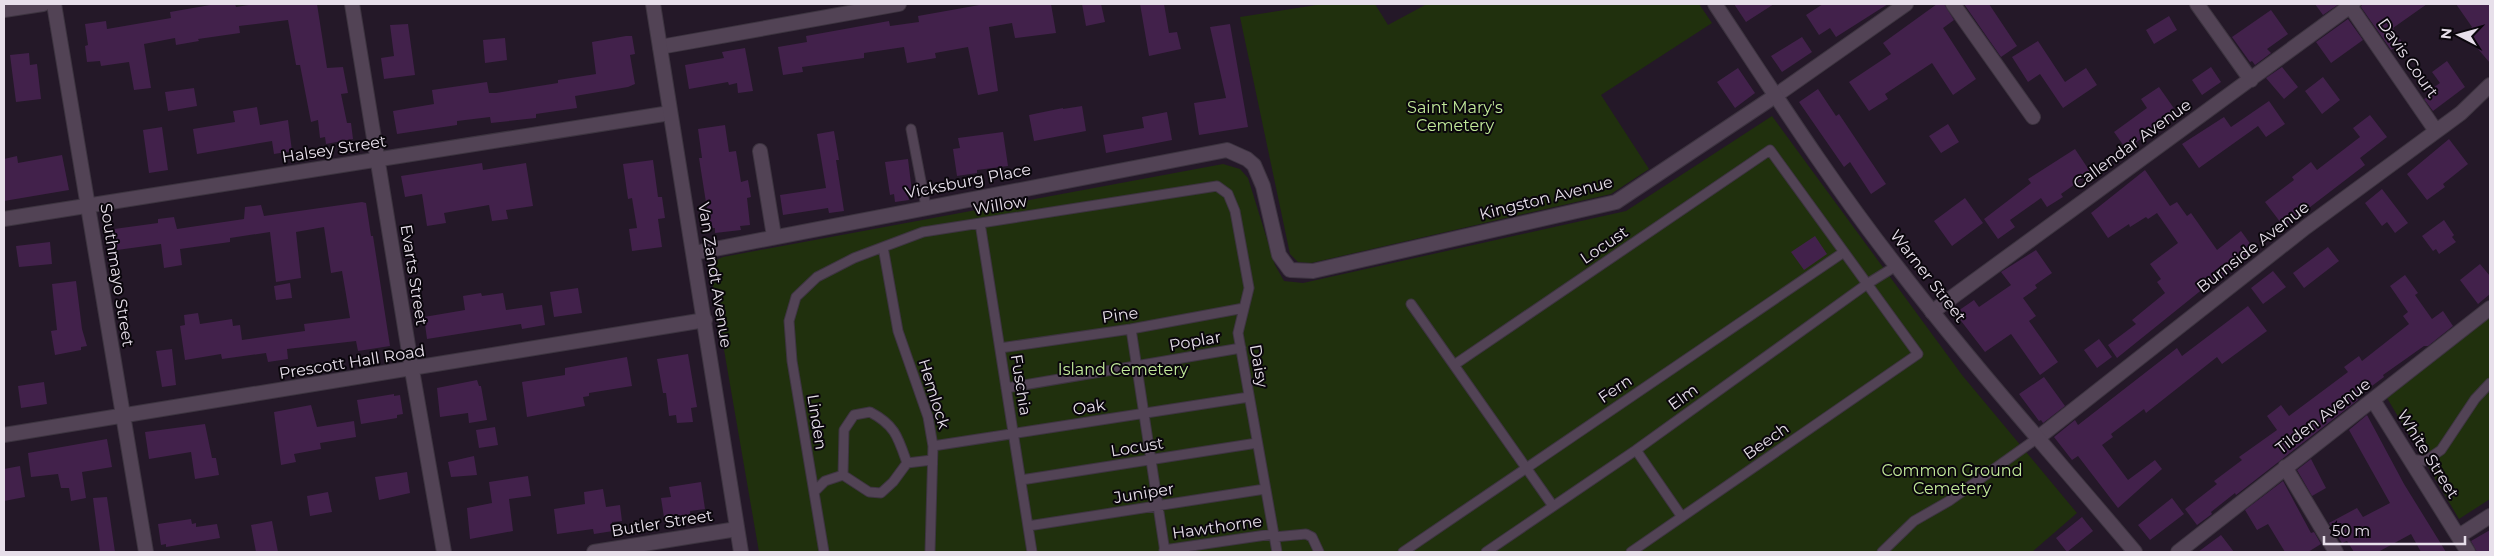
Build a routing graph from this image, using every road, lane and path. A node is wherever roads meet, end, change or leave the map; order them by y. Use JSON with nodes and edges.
{"nodes":[{"id":1,"x":42,"y":4,"type":"edge"},
{"id":2,"x":54,"y":4,"type":"edge"},
{"id":3,"x":352,"y":4,"type":"edge"},
{"id":4,"x":653,"y":4,"type":"edge"},
{"id":5,"x":900,"y":4,"type":"edge"},
{"id":6,"x":1715,"y":4,"type":"edge"},
{"id":7,"x":1906,"y":4,"type":"edge"},
{"id":8,"x":1954,"y":4,"type":"edge"},
{"id":9,"x":2197,"y":4,"type":"edge"},
{"id":10,"x":2352,"y":5,"type":"edge"},
{"id":11,"x":4,"y":10,"type":"edge"},
{"id":12,"x":660,"y":46,"type":"junction"},
{"id":13,"x":2251,"y":80,"type":"junction"},
{"id":14,"x":2490,"y":85,"type":"edge"},
{"id":15,"x":1776,"y":96,"type":"junction"},
{"id":16,"x":670,"y":113,"type":"junction"},
{"id":17,"x":2032,"y":117,"type":"dead end"},
{"id":18,"x":911,"y":129,"type":"dead end"},
{"id":19,"x":2436,"y":131,"type":"junction"},
{"id":20,"x":760,"y":151,"type":"dead end"},
{"id":21,"x":378,"y":159,"type":"junction"},
{"id":22,"x":1247,"y":159,"type":"joint"},
{"id":23,"x":1222,"y":190,"type":"joint"},
{"id":24,"x":88,"y":206,"type":"junction"},
{"id":25,"x":926,"y":207,"type":"junction"},
{"id":26,"x":4,"y":219,"type":"edge"},
{"id":27,"x":980,"y":223,"type":"junction"},
{"id":28,"x":774,"y":236,"type":"junction"},
{"id":29,"x":883,"y":247,"type":"junction"},
{"id":30,"x":1844,"y":252,"type":"junction"},
{"id":31,"x":694,"y":253,"type":"junction"},
{"id":32,"x":1896,"y":266,"type":"junction"},
{"id":33,"x":1867,"y":284,"type":"junction"},
{"id":34,"x":796,"y":296,"type":"joint"},
{"id":35,"x":1411,"y":304,"type":"dead end"},
{"id":36,"x":1244,"y":308,"type":"junction"},
{"id":37,"x":2490,"y":308,"type":"edge"},
{"id":38,"x":1932,"y":312,"type":"junction"},
{"id":39,"x":705,"y":320,"type":"junction"},
{"id":40,"x":1131,"y":329,"type":"junction"},
{"id":41,"x":1000,"y":348,"type":"junction"},
{"id":42,"x":1240,"y":348,"type":"junction"},
{"id":43,"x":1454,"y":365,"type":"junction"},
{"id":44,"x":1136,"y":366,"type":"junction"},
{"id":45,"x":412,"y":370,"type":"junction"},
{"id":46,"x":2490,"y":383,"type":"edge"},
{"id":47,"x":1006,"y":388,"type":"junction"},
{"id":48,"x":1249,"y":397,"type":"junction"},
{"id":49,"x":2373,"y":400,"type":"junction"},
{"id":50,"x":1144,"y":413,"type":"junction"},
{"id":51,"x":123,"y":416,"type":"junction"},
{"id":52,"x":1013,"y":433,"type":"junction"},
{"id":53,"x":4,"y":435,"type":"edge"},
{"id":54,"x":2039,"y":437,"type":"junction"},
{"id":55,"x":1257,"y":443,"type":"junction"},
{"id":56,"x":933,"y":446,"type":"junction"},
{"id":57,"x":1636,"y":450,"type":"junction"},
{"id":58,"x":2410,"y":459,"type":"junction"},
{"id":59,"x":932,"y":460,"type":"junction"},
{"id":60,"x":1151,"y":460,"type":"junction"},
{"id":61,"x":907,"y":463,"type":"junction"},
{"id":62,"x":2285,"y":467,"type":"junction"},
{"id":63,"x":1526,"y":468,"type":"junction"},
{"id":64,"x":843,"y":476,"type":"junction"},
{"id":65,"x":1021,"y":480,"type":"junction"},
{"id":66,"x":1266,"y":489,"type":"junction"},
{"id":67,"x":814,"y":492,"type":"junction"},
{"id":68,"x":1158,"y":506,"type":"junction"},
{"id":69,"x":1553,"y":506,"type":"junction"},
{"id":70,"x":2490,"y":516,"type":"edge"},
{"id":71,"x":1682,"y":517,"type":"junction"},
{"id":72,"x":1028,"y":526,"type":"junction"},
{"id":73,"x":737,"y":529,"type":"junction"},
{"id":74,"x":1274,"y":535,"type":"junction"},
{"id":75,"x":2459,"y":536,"type":"junction"},
{"id":76,"x":1165,"y":551,"type":"edge"},
{"id":77,"x":146,"y":552,"type":"edge"},
{"id":78,"x":444,"y":552,"type":"edge"},
{"id":79,"x":594,"y":552,"type":"edge"},
{"id":80,"x":741,"y":552,"type":"edge"},
{"id":81,"x":824,"y":552,"type":"edge"},
{"id":82,"x":930,"y":552,"type":"edge"},
{"id":83,"x":1032,"y":552,"type":"edge"},
{"id":84,"x":1277,"y":552,"type":"edge"},
{"id":85,"x":1318,"y":552,"type":"edge"},
{"id":86,"x":1403,"y":552,"type":"edge"},
{"id":87,"x":1486,"y":552,"type":"edge"},
{"id":88,"x":1631,"y":552,"type":"edge"},
{"id":89,"x":1882,"y":552,"type":"edge"},
{"id":90,"x":2135,"y":552,"type":"edge"},
{"id":91,"x":2178,"y":552,"type":"edge"},
{"id":92,"x":2336,"y":552,"type":"edge"},
{"id":93,"x":2468,"y":552,"type":"edge"}],
"edges":[{"from":1,"to":11,"type":"street"},
{"from":2,"to":24,"type":"street","name":"Southmayo Street"},
{"from":3,"to":21,"type":"street","name":"Evarts Street"},
{"from":4,"to":12,"type":"street","name":"Van Zandt Avenue"},
{"from":5,"to":12,"type":"street"},
{"from":6,"to":15,"type":"street","name":"Warner Street"},
{"from":7,"to":15,"type":"street","name":"Kingston Avenue"},
{"from":8,"to":17,"type":"street"},
{"from":9,"to":13,"type":"street"},
{"from":10,"to":13,"type":"street","name":"Callendar Avenue"},
{"from":10,"to":19,"type":"street","name":"Davis Court"},
{"from":12,"to":16,"type":"street","name":"Van Zandt Avenue"},
{"from":13,"to":38,"type":"street","name":"Callendar Avenue"},
{"from":14,"to":19,"type":"street","name":"Burnside Avenue"},
{"from":15,"to":22,"type":"street","name":"Kingston Avenue"},
{"from":15,"to":32,"type":"street","name":"Warner Street"},
{"from":16,"to":21,"type":"street","name":"Halsey Street"},
{"from":16,"to":31,"type":"street","name":"Van Zandt Avenue"},
{"from":18,"to":25,"type":"lane"},
{"from":19,"to":54,"type":"street","name":"Burnside Avenue"},
{"from":20,"to":28,"type":"street"},
{"from":21,"to":24,"type":"street","name":"Halsey Street"},
{"from":21,"to":45,"type":"street","name":"Evarts Street"},
{"from":22,"to":25,"type":"street","name":"Vicksburg Place"},
{"from":23,"to":27,"type":"lane","name":"Willow"},
{"from":23,"to":36,"type":"lane","name":"Daisy"},
{"from":24,"to":26,"type":"street","name":"Halsey Street"},
{"from":24,"to":51,"type":"street","name":"Southmayo Street"},
{"from":25,"to":28,"type":"street","name":"Vicksburg Place"},
{"from":27,"to":29,"type":"lane","name":"Willow"},
{"from":27,"to":41,"type":"lane","name":"Fuschia"},
{"from":28,"to":31,"type":"street","name":"Vicksburg Place"},
{"from":29,"to":34,"type":"lane","name":"Willow"},
{"from":29,"to":56,"type":"lane","name":"Hemlock"},
{"from":30,"to":33,"type":"lane"},
{"from":30,"to":43,"type":"lane","name":"Locust"},
{"from":30,"to":63,"type":"lane","name":"Fern"},
{"from":31,"to":39,"type":"street","name":"Van Zandt Avenue"},
{"from":32,"to":33,"type":"lane","name":"Elm"},
{"from":32,"to":38,"type":"street","name":"Warner Street"},
{"from":33,"to":57,"type":"lane","name":"Elm"},
{"from":33,"to":71,"type":"lane","name":"Beech"},
{"from":34,"to":67,"type":"lane","name":"Linden"},
{"from":35,"to":43,"type":"lane"},
{"from":36,"to":40,"type":"lane","name":"Pine"},
{"from":36,"to":42,"type":"lane","name":"Daisy"},
{"from":37,"to":49,"type":"street","name":"Tilden Avenue"},
{"from":38,"to":54,"type":"street","name":"Warner Street"},
{"from":39,"to":45,"type":"street","name":"Prescott Hall Road"},
{"from":39,"to":73,"type":"street","name":"Van Zandt Avenue"},
{"from":40,"to":41,"type":"lane","name":"Pine"},
{"from":40,"to":44,"type":"lane"},
{"from":41,"to":47,"type":"lane","name":"Fuschia"},
{"from":42,"to":44,"type":"lane","name":"Poplar"},
{"from":42,"to":48,"type":"lane","name":"Daisy"},
{"from":43,"to":63,"type":"lane"},
{"from":44,"to":47,"type":"lane","name":"Poplar"},
{"from":44,"to":50,"type":"lane"},
{"from":45,"to":51,"type":"street","name":"Prescott Hall Road"},
{"from":45,"to":78,"type":"street","name":"Evarts Street"},
{"from":46,"to":58,"type":"lane"},
{"from":47,"to":52,"type":"lane","name":"Fuschia"},
{"from":48,"to":50,"type":"lane","name":"Oak"},
{"from":48,"to":55,"type":"lane","name":"Daisy"},
{"from":49,"to":58,"type":"street","name":"White Street"},
{"from":49,"to":62,"type":"street","name":"Tilden Avenue"},
{"from":50,"to":52,"type":"lane","name":"Oak"},
{"from":50,"to":60,"type":"lane"},
{"from":51,"to":53,"type":"street","name":"Prescott Hall Road"},
{"from":51,"to":77,"type":"street","name":"Southmayo Street"},
{"from":52,"to":56,"type":"lane","name":"Oak"},
{"from":52,"to":65,"type":"lane","name":"Fuschia"},
{"from":54,"to":89,"type":"lane"},
{"from":54,"to":90,"type":"street","name":"Warner Street"},
{"from":55,"to":60,"type":"lane","name":"Locust"},
{"from":55,"to":66,"type":"lane","name":"Daisy"},
{"from":56,"to":59,"type":"lane","name":"Hemlock"},
{"from":57,"to":69,"type":"lane","name":"Elm"},
{"from":57,"to":71,"type":"lane"},
{"from":58,"to":75,"type":"street","name":"White Street"},
{"from":59,"to":61,"type":"lane"},
{"from":59,"to":82,"type":"lane","name":"Hemlock"},
{"from":60,"to":65,"type":"lane","name":"Locust"},
{"from":60,"to":68,"type":"lane"},
{"from":61,"to":64,"type":"lane"},
{"from":61,"to":64,"type":"lane"},
{"from":62,"to":91,"type":"street","name":"Tilden Avenue"},
{"from":62,"to":92,"type":"street"},
{"from":63,"to":69,"type":"lane"},
{"from":63,"to":86,"type":"lane","name":"Fern"},
{"from":64,"to":67,"type":"lane"},
{"from":65,"to":72,"type":"lane","name":"Fuschia"},
{"from":66,"to":68,"type":"lane","name":"Juniper"},
{"from":66,"to":74,"type":"lane","name":"Daisy"},
{"from":67,"to":81,"type":"lane","name":"Linden"},
{"from":68,"to":72,"type":"lane","name":"Juniper"},
{"from":68,"to":76,"type":"lane"},
{"from":69,"to":87,"type":"lane","name":"Elm"},
{"from":70,"to":75,"type":"street"},
{"from":71,"to":88,"type":"lane","name":"Beech"},
{"from":72,"to":83,"type":"lane","name":"Fuschia"},
{"from":73,"to":79,"type":"street","name":"Butler Street"},
{"from":73,"to":80,"type":"street","name":"Van Zandt Avenue"},
{"from":74,"to":76,"type":"lane","name":"Hawthorne"},
{"from":74,"to":84,"type":"lane","name":"Daisy"},
{"from":74,"to":85,"type":"lane"},
{"from":75,"to":93,"type":"street","name":"White Street"}]}
